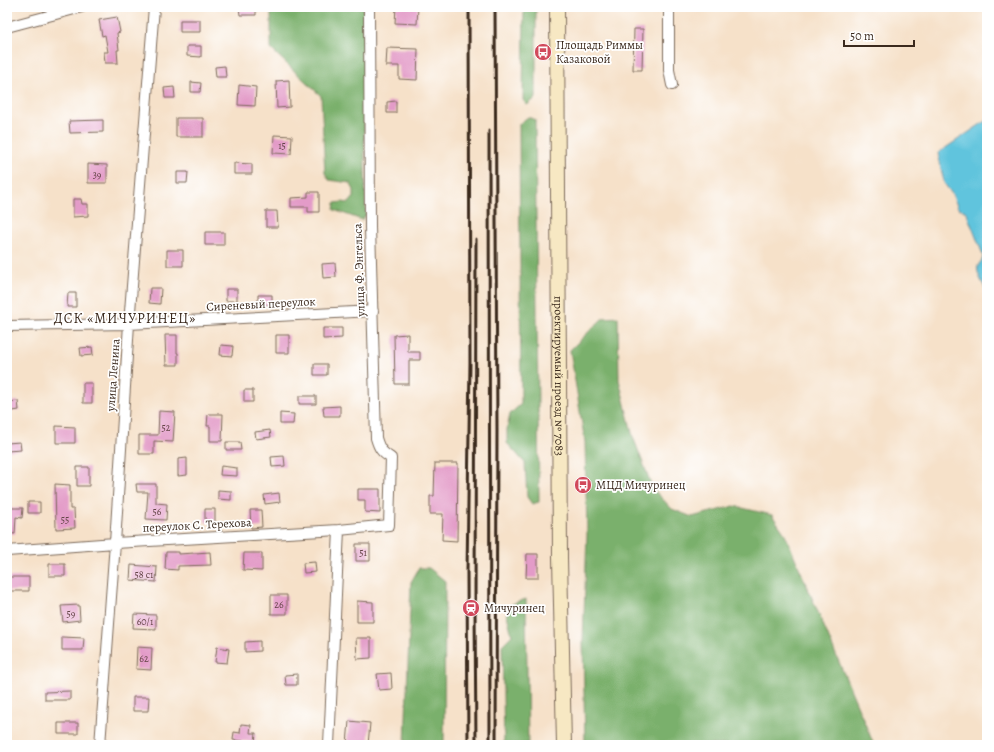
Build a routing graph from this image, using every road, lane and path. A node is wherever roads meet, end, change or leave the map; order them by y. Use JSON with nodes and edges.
{"nodes":[{"id":1,"x":82,"y":7,"type":"edge"},
{"id":2,"x":154,"y":7,"type":"edge"},
{"id":3,"x":368,"y":7,"type":"edge"},
{"id":4,"x":557,"y":7,"type":"edge"},
{"id":5,"x":669,"y":7,"type":"edge"},
{"id":6,"x":7,"y":27,"type":"edge"},
{"id":7,"x":672,"y":85,"type":"dead end"},
{"id":8,"x":373,"y":311,"type":"junction"},
{"id":9,"x":129,"y":324,"type":"junction"},
{"id":10,"x":7,"y":326,"type":"edge"},
{"id":11,"x":389,"y":526,"type":"joint"},
{"id":12,"x":339,"y":530,"type":"junction"},
{"id":13,"x":115,"y":543,"type":"junction"},
{"id":14,"x":7,"y":551,"type":"edge"},
{"id":15,"x":100,"y":745,"type":"edge"},
{"id":16,"x":329,"y":745,"type":"edge"},
{"id":17,"x":564,"y":745,"type":"edge"}],
"edges":[{"from":1,"to":6,"type":"street"},
{"from":2,"to":9,"type":"street","name":"улица Ленина"},
{"from":3,"to":8,"type":"street","name":"улица Ф. Энгельса"},
{"from":4,"to":17,"type":"main road","name":"проектируемый проезд № 7083"},
{"from":5,"to":7,"type":"street"},
{"from":8,"to":9,"type":"street","name":"Сиреневый переулок"},
{"from":8,"to":11,"type":"street","name":"улица Ф. Энгельса"},
{"from":9,"to":10,"type":"street","name":"Сиреневый переулок"},
{"from":9,"to":13,"type":"street","name":"улица Ленина"},
{"from":11,"to":12,"type":"street","name":"переулок С. Терехова"},
{"from":12,"to":13,"type":"street","name":"переулок С. Терехова"},
{"from":12,"to":16,"type":"street"},
{"from":13,"to":14,"type":"street","name":"переулок С. Терехова"},
{"from":13,"to":15,"type":"street","name":"улица Ленина"}]}
